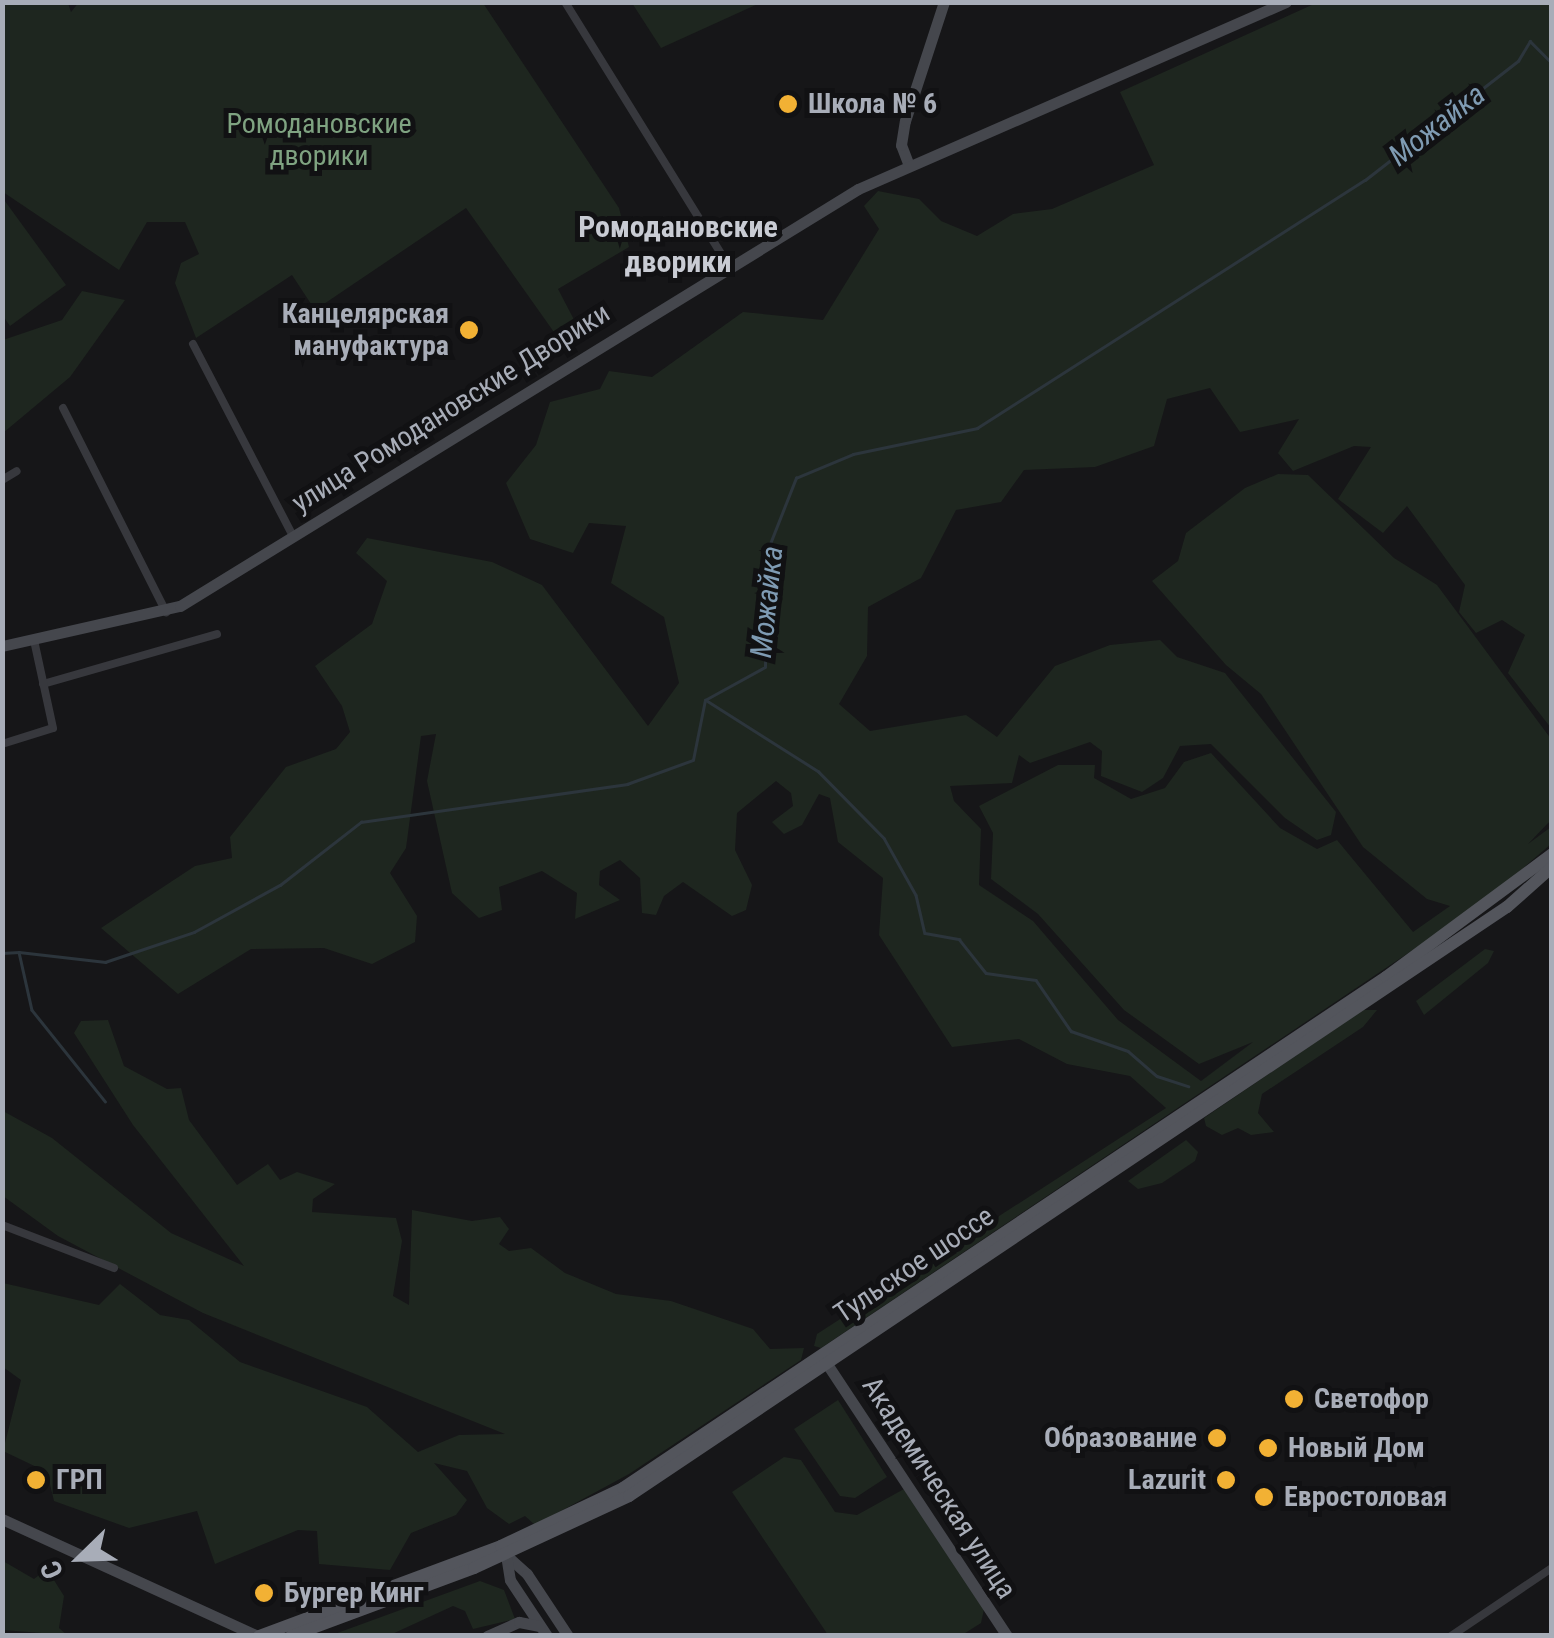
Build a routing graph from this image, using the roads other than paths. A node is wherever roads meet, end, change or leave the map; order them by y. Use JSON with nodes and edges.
{"nodes":[{"id":1,"x":565,"y":2,"type":"edge"},
{"id":2,"x":944,"y":2,"type":"edge"},
{"id":3,"x":1286,"y":2,"type":"edge"},
{"id":4,"x":908,"y":163,"type":"junction"},
{"id":5,"x":729,"y":266,"type":"junction"},
{"id":6,"x":193,"y":344,"type":"dead end"},
{"id":7,"x":64,"y":408,"type":"dead end"},
{"id":8,"x":17,"y":472,"type":"dead end"},
{"id":9,"x":2,"y":480,"type":"edge"},
{"id":10,"x":292,"y":536,"type":"junction"},
{"id":11,"x":166,"y":612,"type":"junction"},
{"id":12,"x":218,"y":634,"type":"dead end"},
{"id":13,"x":34,"y":640,"type":"junction"},
{"id":14,"x":2,"y":646,"type":"edge"},
{"id":15,"x":42,"y":684,"type":"junction"},
{"id":16,"x":2,"y":744,"type":"edge"},
{"id":17,"x":1552,"y":854,"type":"edge"},
{"id":18,"x":1552,"y":867,"type":"edge"},
{"id":19,"x":2,"y":1225,"type":"edge"},
{"id":20,"x":114,"y":1268,"type":"dead end"},
{"id":21,"x":830,"y":1367,"type":"junction"},
{"id":22,"x":2,"y":1519,"type":"edge"},
{"id":23,"x":535,"y":1542,"type":"junction"},
{"id":24,"x":504,"y":1550,"type":"junction"},
{"id":25,"x":474,"y":1568,"type":"junction"},
{"id":26,"x":1552,"y":1568,"type":"edge"},
{"id":27,"x":526,"y":1572,"type":"junction"},
{"id":28,"x":510,"y":1580,"type":"junction"},
{"id":29,"x":544,"y":1599,"type":"junction"},
{"id":30,"x":530,"y":1609,"type":"junction"},
{"id":31,"x":231,"y":1619,"type":"junction"},
{"id":32,"x":305,"y":1632,"type":"edge"},
{"id":33,"x":545,"y":1632,"type":"edge"},
{"id":34,"x":234,"y":1636,"type":"edge"},
{"id":35,"x":258,"y":1636,"type":"edge"},
{"id":36,"x":290,"y":1636,"type":"edge"},
{"id":37,"x":488,"y":1636,"type":"edge"},
{"id":38,"x":568,"y":1636,"type":"edge"},
{"id":39,"x":1007,"y":1636,"type":"edge"},
{"id":40,"x":1451,"y":1636,"type":"edge"}],
"edges":[{"from":1,"to":5,"type":"street"},
{"from":2,"to":4,"type":"street"},
{"from":3,"to":4,"type":"street","name":"улица Ромодановские Дворики"},
{"from":4,"to":5,"type":"street","name":"улица Ромодановские Дворики"},
{"from":5,"to":10,"type":"street","name":"улица Ромодановские Дворики"},
{"from":6,"to":10,"type":"street"},
{"from":7,"to":11,"type":"street"},
{"from":8,"to":9,"type":"street"},
{"from":10,"to":11,"type":"street","name":"улица Ромодановские Дворики"},
{"from":11,"to":13,"type":"street","name":"улица Ромодановские Дворики"},
{"from":12,"to":15,"type":"street"},
{"from":13,"to":14,"type":"street","name":"улица Ромодановские Дворики"},
{"from":13,"to":15,"type":"street"},
{"from":15,"to":16,"type":"street"},
{"from":17,"to":24,"type":"main road","name":"Тульское шоссе"},
{"from":18,"to":21,"type":"main road","name":"Тульское шоссе"},
{"from":19,"to":20,"type":"street"},
{"from":21,"to":23,"type":"main road","name":"Тульское шоссе"},
{"from":21,"to":39,"type":"street","name":"Академическая улица"},
{"from":22,"to":31,"type":"street"},
{"from":23,"to":24,"type":"main road","name":"Тульское шоссе"},
{"from":23,"to":27,"type":"street"},
{"from":24,"to":25,"type":"main road","name":"Тульское шоссе"},
{"from":24,"to":27,"type":"street"},
{"from":24,"to":28,"type":"street"},
{"from":24,"to":35,"type":"main road","name":"Тульское шоссе"},
{"from":25,"to":28,"type":"street"},
{"from":25,"to":32,"type":"main road","name":"Тульское шоссе"},
{"from":26,"to":40,"type":"street"},
{"from":27,"to":29,"type":"street"},
{"from":28,"to":30,"type":"street"},
{"from":29,"to":30,"type":"street"},
{"from":29,"to":38,"type":"street"},
{"from":30,"to":33,"type":"street"},
{"from":31,"to":34,"type":"street"},
{"from":31,"to":35,"type":"street"},
{"from":32,"to":36,"type":"main road","name":"Тульское шоссе"},
{"from":33,"to":37,"type":"street"}]}
